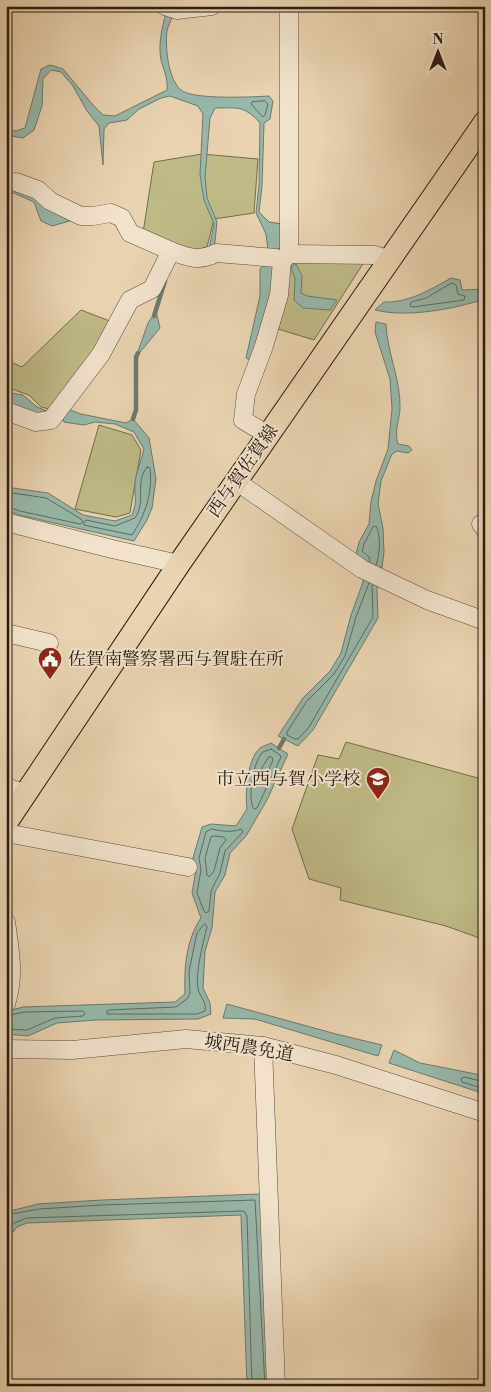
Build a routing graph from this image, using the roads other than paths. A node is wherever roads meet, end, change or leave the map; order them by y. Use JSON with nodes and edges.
{"nodes":[{"id":1,"x":165,"y":6,"type":"edge"},
{"id":2,"x":212,"y":6,"type":"edge"},
{"id":3,"x":289,"y":6,"type":"edge"},
{"id":4,"x":485,"y":122,"type":"edge"},
{"id":5,"x":16,"y":182,"type":"dead end"},
{"id":6,"x":170,"y":251,"type":"junction"},
{"id":7,"x":285,"y":258,"type":"junction"},
{"id":8,"x":390,"y":260,"type":"junction"},
{"id":9,"x":6,"y":411,"type":"edge"},
{"id":10,"x":268,"y":435,"type":"junction"},
{"id":11,"x":236,"y":480,"type":"junction"},
{"id":12,"x":6,"y":522,"type":"edge"},
{"id":13,"x":179,"y":564,"type":"junction"},
{"id":14,"x":485,"y":621,"type":"edge"},
{"id":15,"x":6,"y":633,"type":"edge"},
{"id":16,"x":49,"y":643,"type":"dead end"},
{"id":17,"x":16,"y":790,"type":"edge"},
{"id":18,"x":6,"y":823,"type":"edge"},
{"id":19,"x":6,"y":833,"type":"edge"},
{"id":20,"x":188,"y":867,"type":"dead end"},
{"id":21,"x":6,"y":922,"type":"edge"},
{"id":22,"x":6,"y":1004,"type":"edge"},
{"id":23,"x":263,"y":1046,"type":"junction"},
{"id":24,"x":6,"y":1049,"type":"edge"},
{"id":25,"x":485,"y":1113,"type":"edge"},
{"id":26,"x":276,"y":1386,"type":"edge"}],
"edges":[{"from":1,"to":2,"type":"street"},
{"from":3,"to":7,"type":"street"},
{"from":4,"to":8,"type":"main road","name":"西与賀佐賀線"},
{"from":5,"to":6,"type":"street"},
{"from":6,"to":7,"type":"street"},
{"from":6,"to":9,"type":"street"},
{"from":7,"to":8,"type":"street"},
{"from":7,"to":10,"type":"street"},
{"from":8,"to":10,"type":"main road","name":"西与賀佐賀線"},
{"from":10,"to":11,"type":"main road","name":"西与賀佐賀線"},
{"from":11,"to":13,"type":"main road","name":"西与賀佐賀線"},
{"from":11,"to":14,"type":"street"},
{"from":12,"to":13,"type":"street"},
{"from":13,"to":17,"type":"main road","name":"西与賀佐賀線"},
{"from":15,"to":16,"type":"street"},
{"from":17,"to":18,"type":"main road","name":"西与賀佐賀線"},
{"from":19,"to":20,"type":"street"},
{"from":21,"to":22,"type":"street"},
{"from":23,"to":24,"type":"street","name":"城西農免道"},
{"from":23,"to":25,"type":"street","name":"城西農免道"},
{"from":23,"to":26,"type":"street"}]}
